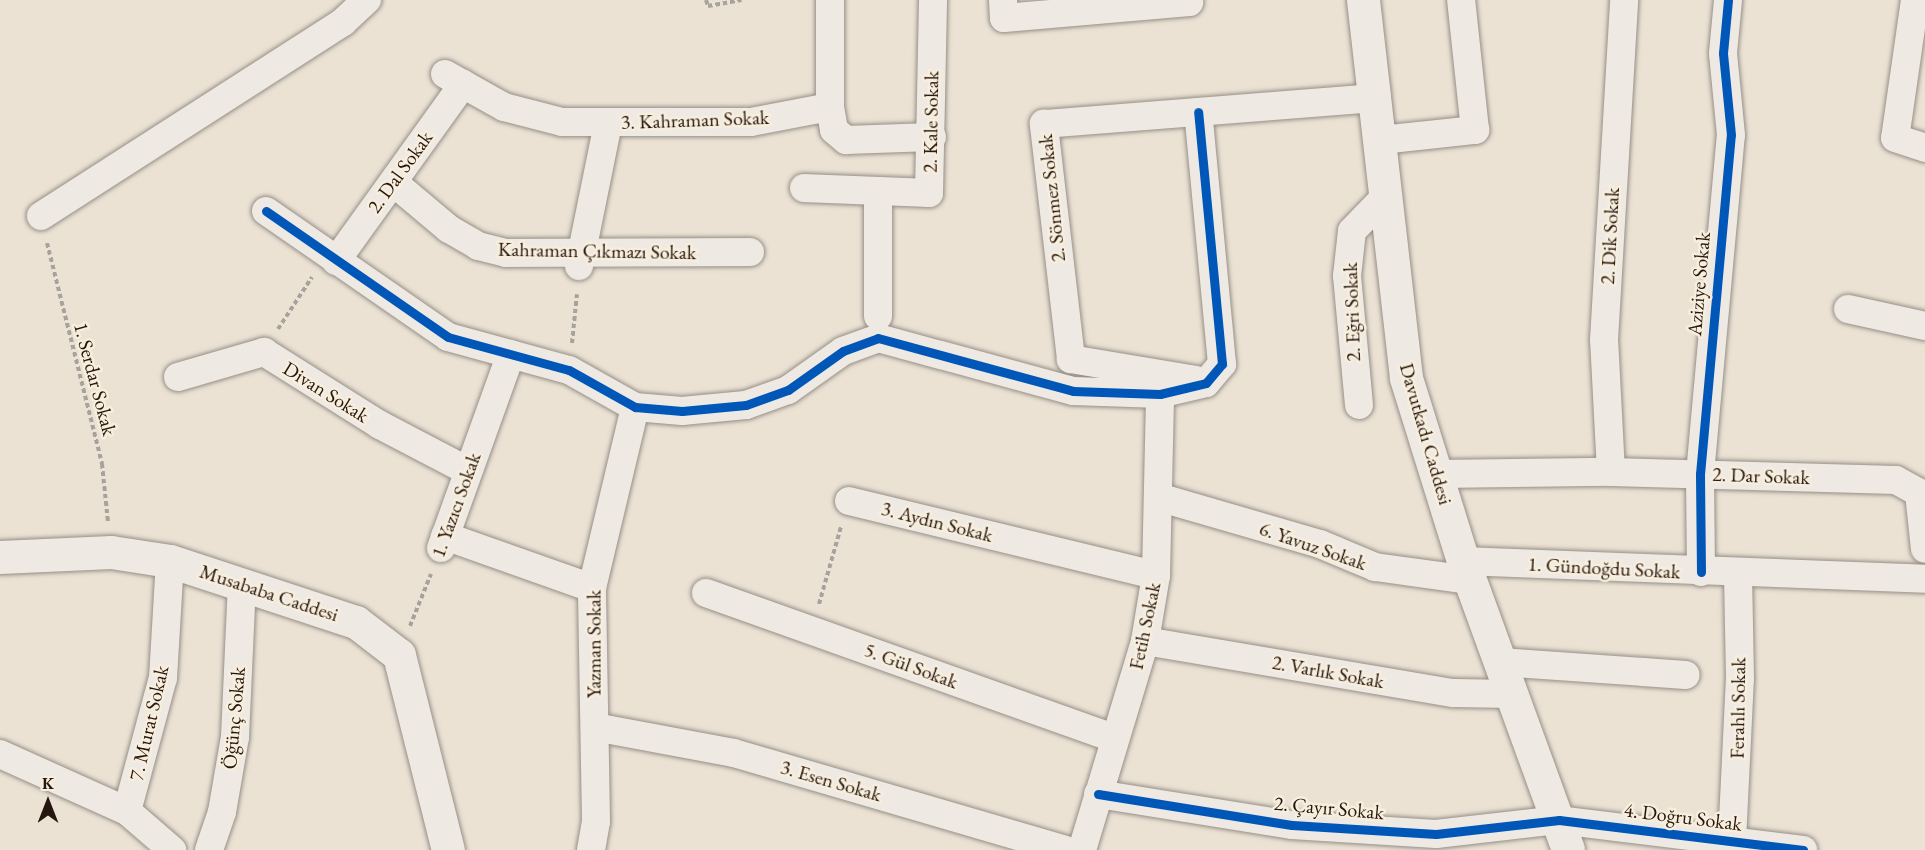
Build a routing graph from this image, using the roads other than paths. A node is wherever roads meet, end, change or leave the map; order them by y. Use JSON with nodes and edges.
{"nodes":[{"id":1,"x":367,"y":0,"type":"edge"},
{"id":2,"x":830,"y":0,"type":"edge"},
{"id":3,"x":933,"y":0,"type":"edge"},
{"id":4,"x":1003,"y":0,"type":"edge"},
{"id":5,"x":1363,"y":0,"type":"edge"},
{"id":6,"x":1461,"y":0,"type":"edge"},
{"id":7,"x":1624,"y":0,"type":"edge"},
{"id":8,"x":1728,"y":0,"type":"edge"},
{"id":9,"x":1914,"y":0,"type":"edge"},
{"id":10,"x":1189,"y":2,"type":"dead end"},
{"id":11,"x":454,"y":79,"type":"joint"},
{"id":12,"x":1377,"y":98,"type":"junction"},
{"id":13,"x":830,"y":107,"type":"junction"},
{"id":14,"x":1198,"y":112,"type":"junction"},
{"id":15,"x":608,"y":123,"type":"junction"},
{"id":16,"x":932,"y":137,"type":"junction"},
{"id":17,"x":1381,"y":140,"type":"junction"},
{"id":18,"x":1925,"y":148,"type":"edge"},
{"id":19,"x":393,"y":182,"type":"junction"},
{"id":20,"x":804,"y":188,"type":"dead end"},
{"id":21,"x":878,"y":191,"type":"junction"},
{"id":22,"x":1385,"y":197,"type":"junction"},
{"id":23,"x":266,"y":211,"type":"dead end"},
{"id":24,"x":41,"y":216,"type":"road end"},
{"id":25,"x":750,"y":252,"type":"dead end"},
{"id":26,"x":332,"y":257,"type":"junction"},
{"id":27,"x":580,"y":259,"type":"junction"},
{"id":28,"x":1848,"y":309,"type":"dead end"},
{"id":29,"x":878,"y":316,"type":"dead end"},
{"id":30,"x":1925,"y":326,"type":"edge"},
{"id":31,"x":511,"y":354,"type":"junction"},
{"id":32,"x":178,"y":377,"type":"dead end"},
{"id":33,"x":1206,"y":383,"type":"junction"},
{"id":34,"x":1160,"y":394,"type":"junction"},
{"id":35,"x":1359,"y":405,"type":"dead end"},
{"id":36,"x":635,"y":407,"type":"junction"},
{"id":37,"x":468,"y":471,"type":"junction"},
{"id":38,"x":1611,"y":472,"type":"junction"},
{"id":39,"x":1436,"y":474,"type":"junction"},
{"id":40,"x":1700,"y":474,"type":"junction"},
{"id":41,"x":1158,"y":497,"type":"junction"},
{"id":42,"x":849,"y":501,"type":"road end"},
{"id":43,"x":1925,"y":549,"type":"edge"},
{"id":44,"x":0,"y":558,"type":"edge"},
{"id":45,"x":170,"y":561,"type":"junction"},
{"id":46,"x":1467,"y":571,"type":"junction"},
{"id":47,"x":1701,"y":572,"type":"junction"},
{"id":48,"x":1738,"y":574,"type":"junction"},
{"id":49,"x":1156,"y":575,"type":"junction"},
{"id":50,"x":1925,"y":579,"type":"edge"},
{"id":51,"x":242,"y":583,"type":"junction"},
{"id":52,"x":592,"y":588,"type":"junction"},
{"id":53,"x":706,"y":592,"type":"dead end"},
{"id":54,"x":1145,"y":641,"type":"junction"},
{"id":55,"x":1500,"y":662,"type":"junction"},
{"id":56,"x":1686,"y":675,"type":"dead end"},
{"id":57,"x":1512,"y":694,"type":"junction"},
{"id":58,"x":595,"y":727,"type":"junction"},
{"id":59,"x":1115,"y":739,"type":"junction"},
{"id":60,"x":0,"y":754,"type":"edge"},
{"id":61,"x":1098,"y":794,"type":"junction"},
{"id":62,"x":127,"y":811,"type":"junction"},
{"id":63,"x":1563,"y":835,"type":"edge"},
{"id":64,"x":1732,"y":841,"type":"junction"},
{"id":65,"x":1767,"y":848,"type":"edge"},
{"id":66,"x":172,"y":850,"type":"edge"},
{"id":67,"x":209,"y":850,"type":"edge"},
{"id":68,"x":447,"y":850,"type":"edge"},
{"id":69,"x":591,"y":850,"type":"edge"},
{"id":70,"x":1065,"y":850,"type":"edge"},
{"id":71,"x":1082,"y":850,"type":"edge"},
{"id":72,"x":1803,"y":850,"type":"edge"}],
"edges":[{"from":1,"to":24,"type":"street"},
{"from":2,"to":13,"type":"street"},
{"from":3,"to":16,"type":"street","name":"2. Kale Sokak"},
{"from":4,"to":10,"type":"street"},
{"from":5,"to":12,"type":"main road","name":"Davutkadı Caddesi"},
{"from":6,"to":17,"type":"street"},
{"from":7,"to":38,"type":"street","name":"2. Dik Sokak"},
{"from":8,"to":40,"type":"street","name":"Aziziye Sokak"},
{"from":9,"to":18,"type":"street"},
{"from":11,"to":15,"type":"street","name":"3. Kahraman Sokak"},
{"from":11,"to":19,"type":"street","name":"2. Dal Sokak"},
{"from":12,"to":14,"type":"street","name":"2. Sönmez Sokak"},
{"from":12,"to":17,"type":"main road","name":"Davutkadı Caddesi"},
{"from":13,"to":15,"type":"street","name":"3. Kahraman Sokak"},
{"from":13,"to":16,"type":"street"},
{"from":14,"to":33,"type":"street"},
{"from":14,"to":33,"type":"street","name":"2. Sönmez Sokak"},
{"from":15,"to":27,"type":"street"},
{"from":16,"to":21,"type":"street","name":"2. Kale Sokak"},
{"from":17,"to":22,"type":"main road","name":"Davutkadı Caddesi"},
{"from":19,"to":26,"type":"street","name":"2. Dal Sokak"},
{"from":19,"to":27,"type":"street","name":"Kahraman Çıkmazı Sokak"},
{"from":20,"to":21,"type":"street","name":"2. Kale Sokak"},
{"from":21,"to":29,"type":"street"},
{"from":22,"to":35,"type":"street","name":"2. Eğri Sokak"},
{"from":22,"to":39,"type":"main road","name":"Davutkadı Caddesi"},
{"from":23,"to":26,"type":"street"},
{"from":25,"to":27,"type":"street","name":"Kahraman Çıkmazı Sokak"},
{"from":26,"to":31,"type":"street"},
{"from":28,"to":30,"type":"street"},
{"from":31,"to":36,"type":"street"},
{"from":31,"to":37,"type":"street","name":"1. Yazıcı Sokak"},
{"from":32,"to":37,"type":"street","name":"Divan Sokak"},
{"from":33,"to":34,"type":"street"},
{"from":34,"to":36,"type":"street"},
{"from":34,"to":41,"type":"street","name":"Fetih Sokak"},
{"from":36,"to":52,"type":"street","name":"Yazman Sokak"},
{"from":37,"to":52,"type":"street","name":"1. Yazıcı Sokak"},
{"from":38,"to":39,"type":"street","name":"2. Dar Sokak"},
{"from":38,"to":40,"type":"street","name":"2. Dar Sokak"},
{"from":39,"to":46,"type":"main road","name":"Davutkadı Caddesi"},
{"from":40,"to":43,"type":"street","name":"2. Dar Sokak"},
{"from":40,"to":47,"type":"street","name":"Aziziye Sokak"},
{"from":41,"to":46,"type":"street","name":"6. Yavuz Sokak"},
{"from":41,"to":49,"type":"street","name":"Fetih Sokak"},
{"from":42,"to":49,"type":"street","name":"3. Aydın Sokak"},
{"from":44,"to":45,"type":"main road","name":"Musababa Caddesi"},
{"from":45,"to":51,"type":"main road","name":"Musababa Caddesi"},
{"from":45,"to":62,"type":"street","name":"7. Murat Sokak"},
{"from":46,"to":47,"type":"street","name":"1. Gündoğdu Sokak"},
{"from":46,"to":55,"type":"main road","name":"Davutkadı Caddesi"},
{"from":47,"to":48,"type":"street","name":"1. Gündoğdu Sokak"},
{"from":48,"to":50,"type":"street","name":"1. Gündoğdu Sokak"},
{"from":48,"to":64,"type":"street","name":"Ferahlı Sokak"},
{"from":49,"to":54,"type":"street","name":"Fetih Sokak"},
{"from":51,"to":67,"type":"street","name":"Öğünç Sokak"},
{"from":51,"to":68,"type":"main road","name":"Musababa Caddesi"},
{"from":52,"to":58,"type":"street","name":"Yazman Sokak"},
{"from":53,"to":59,"type":"street","name":"5. Gül Sokak"},
{"from":54,"to":57,"type":"street","name":"2. Varlık Sokak"},
{"from":54,"to":59,"type":"street","name":"Fetih Sokak"},
{"from":55,"to":56,"type":"street"},
{"from":55,"to":57,"type":"main road","name":"Davutkadı Caddesi"},
{"from":57,"to":63,"type":"main road","name":"Davutkadı Caddesi"},
{"from":58,"to":69,"type":"street","name":"Yazman Sokak"},
{"from":58,"to":70,"type":"street","name":"3. Esen Sokak"},
{"from":59,"to":61,"type":"street","name":"Fetih Sokak"},
{"from":60,"to":62,"type":"street"},
{"from":61,"to":63,"type":"street","name":"2. Çayır Sokak"},
{"from":61,"to":71,"type":"street","name":"Fetih Sokak"},
{"from":62,"to":66,"type":"street"},
{"from":63,"to":64,"type":"street","name":"4. Doğru Sokak"},
{"from":64,"to":65,"type":"street","name":"4. Doğru Sokak"},
{"from":65,"to":72,"type":"street","name":"4. Doğru Sokak"}]}
